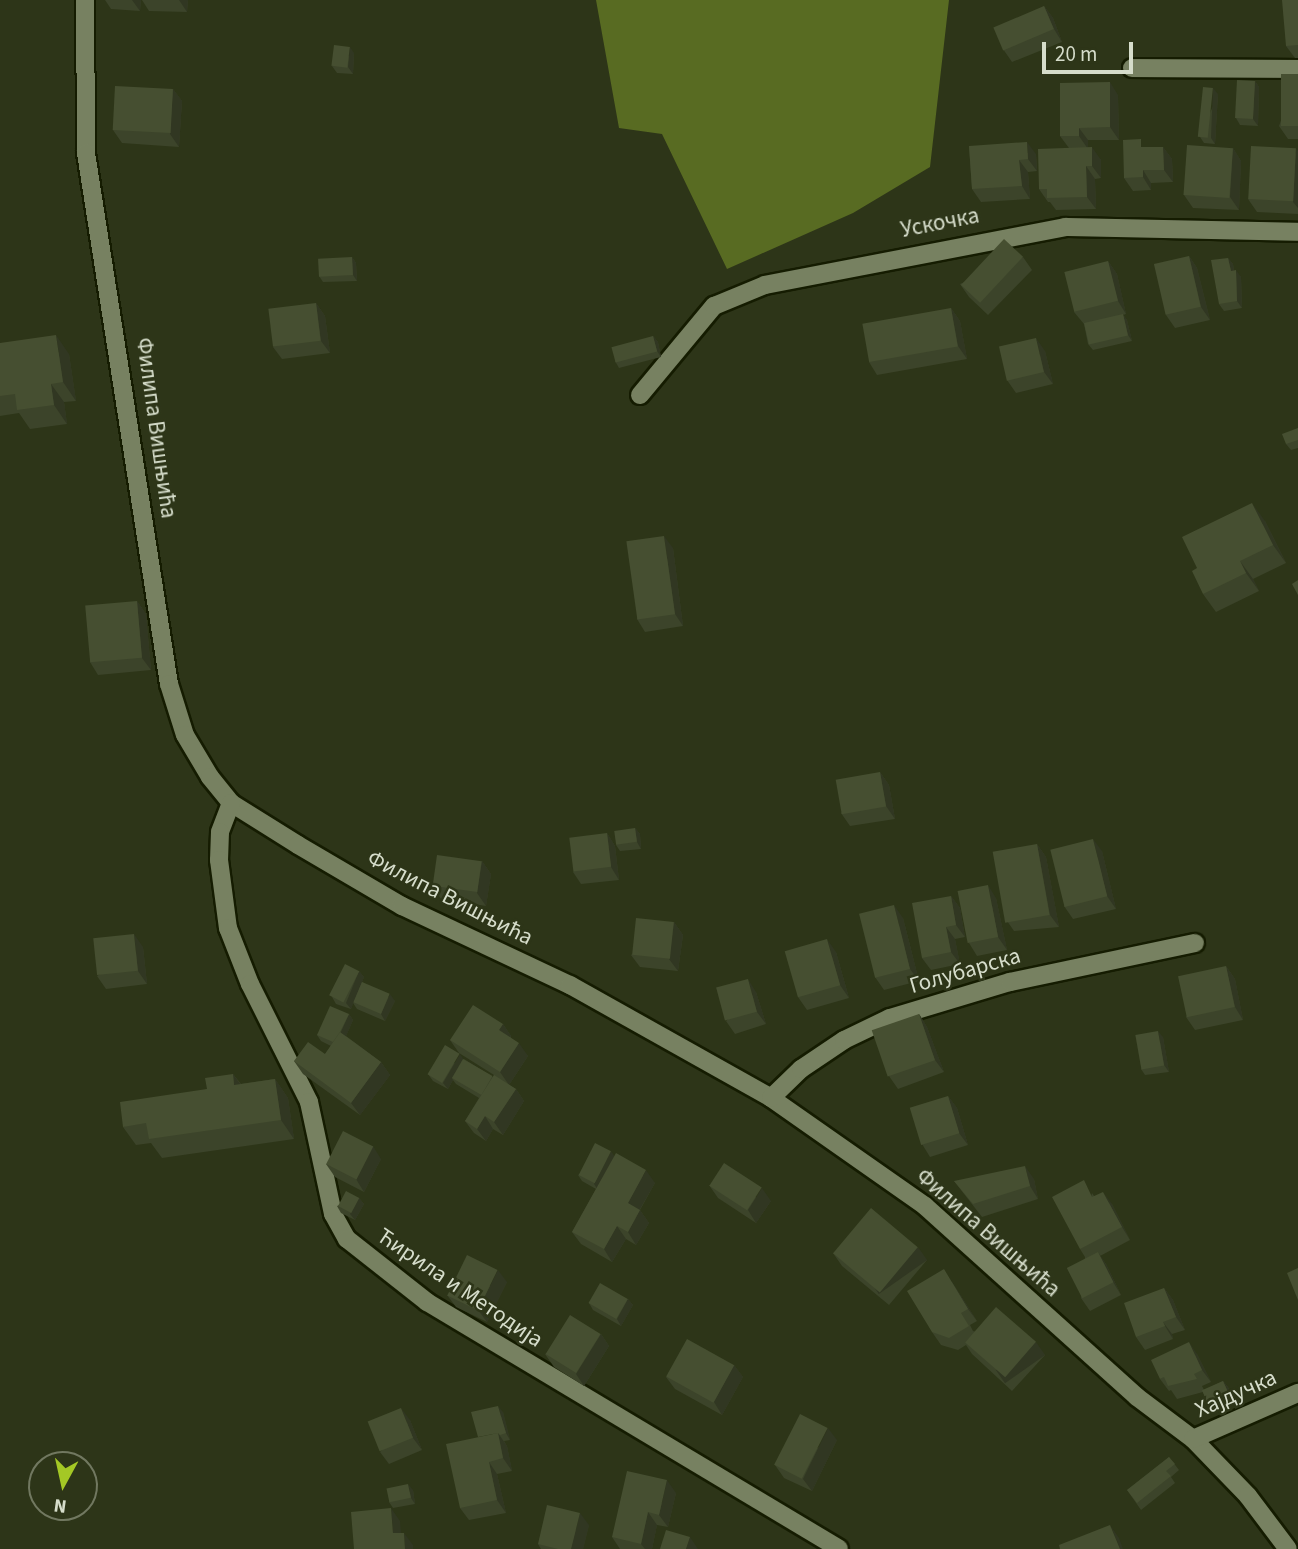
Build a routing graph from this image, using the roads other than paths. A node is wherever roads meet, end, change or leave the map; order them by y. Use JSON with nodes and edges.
{"nodes":[{"id":1,"x":85,"y":0,"type":"edge"},
{"id":2,"x":1132,"y":68,"type":"dead end"},
{"id":3,"x":1298,"y":69,"type":"edge"},
{"id":4,"x":1298,"y":232,"type":"edge"},
{"id":5,"x":640,"y":395,"type":"dead end"},
{"id":6,"x":231,"y":803,"type":"junction"},
{"id":7,"x":1195,"y":943,"type":"dead end"},
{"id":8,"x":771,"y":1098,"type":"junction"},
{"id":9,"x":1298,"y":1393,"type":"edge"},
{"id":10,"x":1193,"y":1439,"type":"junction"},
{"id":11,"x":839,"y":1549,"type":"edge"},
{"id":12,"x":1287,"y":1549,"type":"edge"}],
"edges":[{"from":1,"to":6,"type":"street","name":"Филипа Вишњића"},
{"from":2,"to":3,"type":"street"},
{"from":4,"to":5,"type":"street","name":"Ускочка"},
{"from":6,"to":8,"type":"street","name":"Филипа Вишњића"},
{"from":6,"to":11,"type":"street","name":"Ћирила и Методија"},
{"from":7,"to":8,"type":"street","name":"Голубарска"},
{"from":8,"to":10,"type":"street","name":"Филипа Вишњића"},
{"from":9,"to":10,"type":"street","name":"Хајдучка"},
{"from":10,"to":12,"type":"street","name":"Филипа Вишњића"}]}
